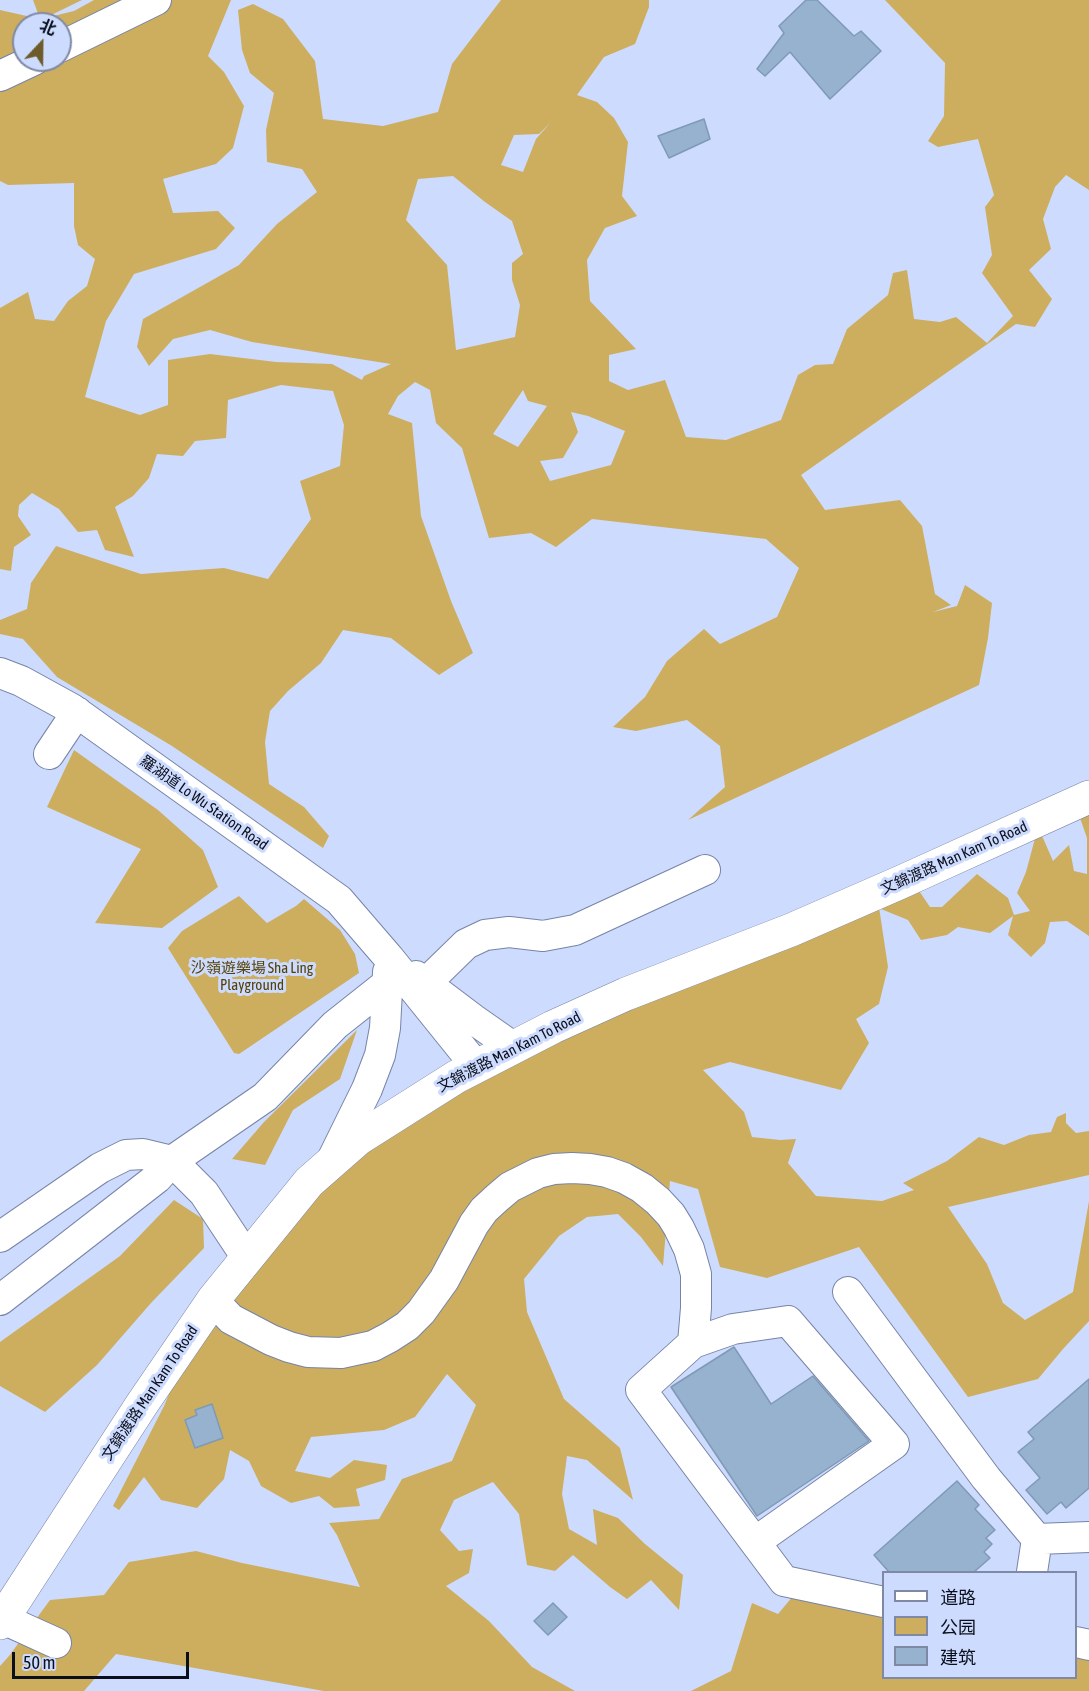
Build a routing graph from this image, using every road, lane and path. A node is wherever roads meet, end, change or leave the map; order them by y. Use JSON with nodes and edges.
{"nodes":[{"id":1,"x":156,"y":0,"type":"edge"},
{"id":2,"x":72,"y":41,"type":"edge"},
{"id":3,"x":0,"y":674,"type":"edge"},
{"id":4,"x":77,"y":712,"type":"junction"},
{"id":5,"x":50,"y":754,"type":"dead end"},
{"id":6,"x":1089,"y":797,"type":"edge"},
{"id":7,"x":705,"y":870,"type":"dead end"},
{"id":8,"x":388,"y":970,"type":"junction"},
{"id":9,"x":427,"y":982,"type":"junction"},
{"id":10,"x":513,"y":1047,"type":"junction"},
{"id":11,"x":476,"y":1066,"type":"junction"},
{"id":12,"x":172,"y":1161,"type":"junction"},
{"id":13,"x":331,"y":1162,"type":"junction"},
{"id":14,"x":0,"y":1237,"type":"edge"},
{"id":15,"x":247,"y":1258,"type":"junction"},
{"id":16,"x":696,"y":1274,"type":"junction"},
{"id":17,"x":848,"y":1292,"type":"dead end"},
{"id":18,"x":0,"y":1300,"type":"edge"},
{"id":19,"x":213,"y":1300,"type":"junction"},
{"id":20,"x":732,"y":1329,"type":"junction"},
{"id":21,"x":693,"y":1343,"type":"junction"},
{"id":22,"x":1089,"y":1537,"type":"edge"},
{"id":23,"x":1037,"y":1539,"type":"junction"},
{"id":24,"x":755,"y":1542,"type":"junction"},
{"id":25,"x":1032,"y":1571,"type":"edge"},
{"id":26,"x":882,"y":1602,"type":"edge"},
{"id":27,"x":2,"y":1621,"type":"edge"},
{"id":28,"x":56,"y":1643,"type":"dead end"}],
"edges":[{"from":1,"to":2,"type":"street"},
{"from":3,"to":4,"type":"street","name":"羅湖道 Lo Wu Station Road"},
{"from":4,"to":5,"type":"street"},
{"from":4,"to":8,"type":"street","name":"羅湖道 Lo Wu Station Road"},
{"from":6,"to":10,"type":"main road","name":"文錦渡路 Man Kam To Road"},
{"from":7,"to":9,"type":"street"},
{"from":8,"to":9,"type":"street","name":"羅湖道 Lo Wu Station Road"},
{"from":8,"to":11,"type":"street","name":"羅湖道 Lo Wu Station Road"},
{"from":8,"to":12,"type":"street"},
{"from":8,"to":13,"type":"street"},
{"from":9,"to":10,"type":"street","name":"羅湖道 Lo Wu Station Road"},
{"from":10,"to":11,"type":"main road","name":"文錦渡路 Man Kam To Road"},
{"from":11,"to":13,"type":"main road","name":"文錦渡路 Man Kam To Road"},
{"from":12,"to":14,"type":"street"},
{"from":12,"to":15,"type":"street"},
{"from":12,"to":18,"type":"street"},
{"from":13,"to":15,"type":"main road","name":"文錦渡路 Man Kam To Road"},
{"from":15,"to":19,"type":"main road","name":"文錦渡路 Man Kam To Road"},
{"from":16,"to":19,"type":"street"},
{"from":16,"to":20,"type":"street"},
{"from":16,"to":21,"type":"street"},
{"from":17,"to":23,"type":"street"},
{"from":19,"to":27,"type":"main road","name":"文錦渡路 Man Kam To Road"},
{"from":20,"to":21,"type":"street"},
{"from":20,"to":24,"type":"street"},
{"from":21,"to":24,"type":"street"},
{"from":22,"to":23,"type":"street"},
{"from":23,"to":25,"type":"street"},
{"from":24,"to":26,"type":"street"},
{"from":27,"to":28,"type":"street"}]}
